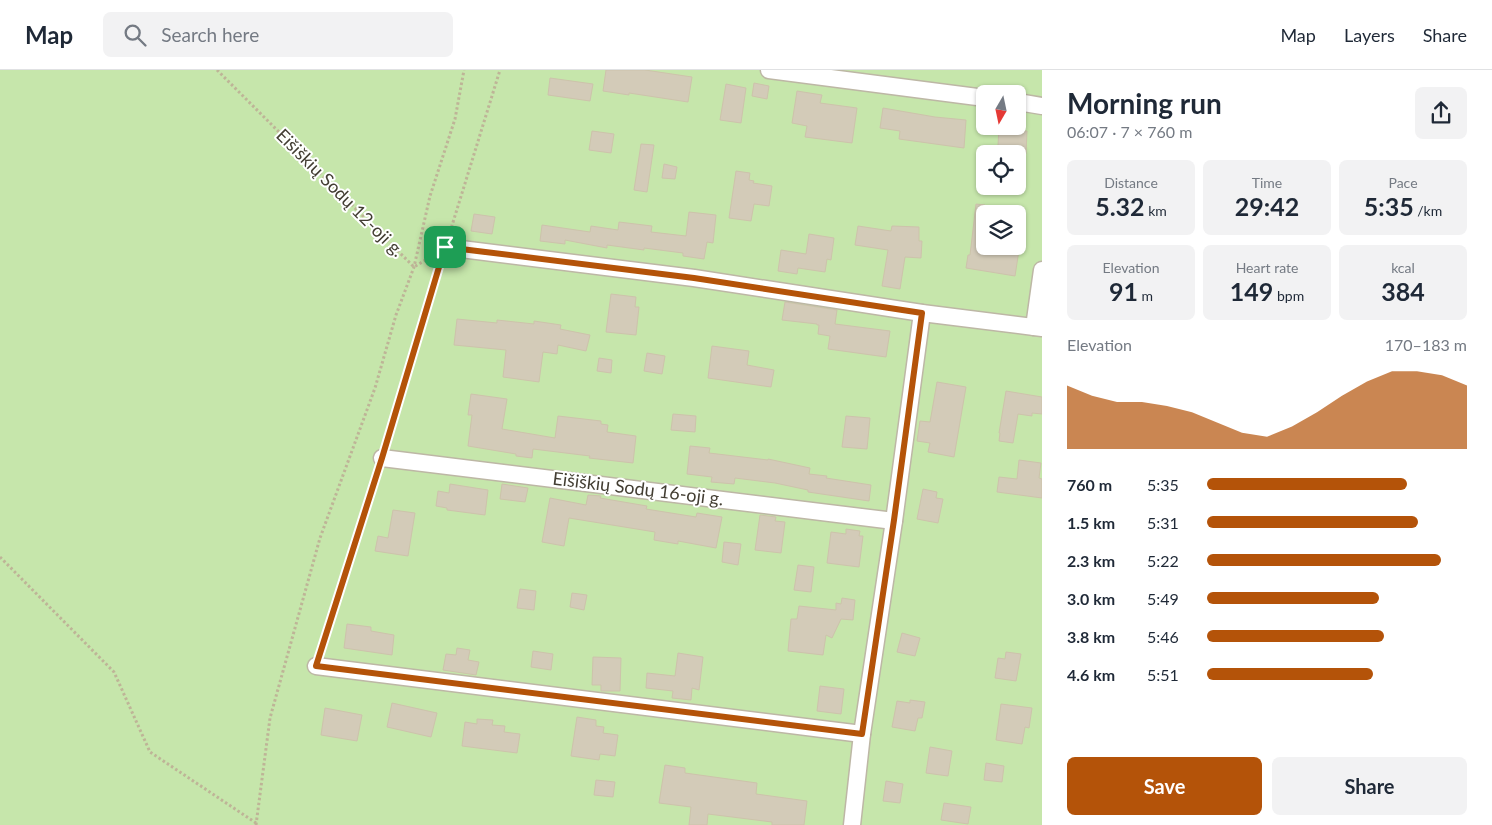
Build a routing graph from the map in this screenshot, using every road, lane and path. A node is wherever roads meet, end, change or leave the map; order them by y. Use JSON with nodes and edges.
{"nodes":[{"id":1,"x":217,"y":70,"type":"edge"},
{"id":2,"x":464,"y":70,"type":"edge"},
{"id":3,"x":500,"y":70,"type":"edge"},
{"id":4,"x":769,"y":70,"type":"edge"},
{"id":5,"x":976,"y":97,"type":"edge"},
{"id":6,"x":1026,"y":103,"type":"edge"},
{"id":7,"x":1042,"y":106,"type":"edge"},
{"id":8,"x":445,"y":247,"type":"junction"},
{"id":9,"x":414,"y":267,"type":"junction"},
{"id":10,"x":1042,"y":270,"type":"edge"},
{"id":11,"x":922,"y":313,"type":"junction"},
{"id":12,"x":1038,"y":327,"type":"edge"},
{"id":13,"x":382,"y":458,"type":"junction"},
{"id":14,"x":894,"y":520,"type":"junction"},
{"id":15,"x":0,"y":557,"type":"edge"},
{"id":16,"x":316,"y":666,"type":"joint"},
{"id":17,"x":862,"y":734,"type":"junction"},
{"id":18,"x":256,"y":824,"type":"edge"},
{"id":19,"x":852,"y":825,"type":"edge"}],
"edges":[{"from":1,"to":9,"type":"path","name":"Eišiškių Sodų 12-oji g."},
{"from":2,"to":9,"type":"path"},
{"from":3,"to":8,"type":"path"},
{"from":4,"to":5,"type":"street"},
{"from":6,"to":7,"type":"street"},
{"from":8,"to":9,"type":"path","name":"Eišiškių Sodų 12-oji g."},
{"from":8,"to":11,"type":"street"},
{"from":8,"to":13,"type":"path"},
{"from":9,"to":18,"type":"path"},
{"from":10,"to":12,"type":"street"},
{"from":11,"to":12,"type":"street"},
{"from":11,"to":14,"type":"street"},
{"from":13,"to":14,"type":"street","name":"Eišiškių Sodų 16-oji g."},
{"from":13,"to":16,"type":"path"},
{"from":14,"to":17,"type":"street"},
{"from":15,"to":18,"type":"path"},
{"from":16,"to":17,"type":"street"},
{"from":17,"to":19,"type":"street"}]}
